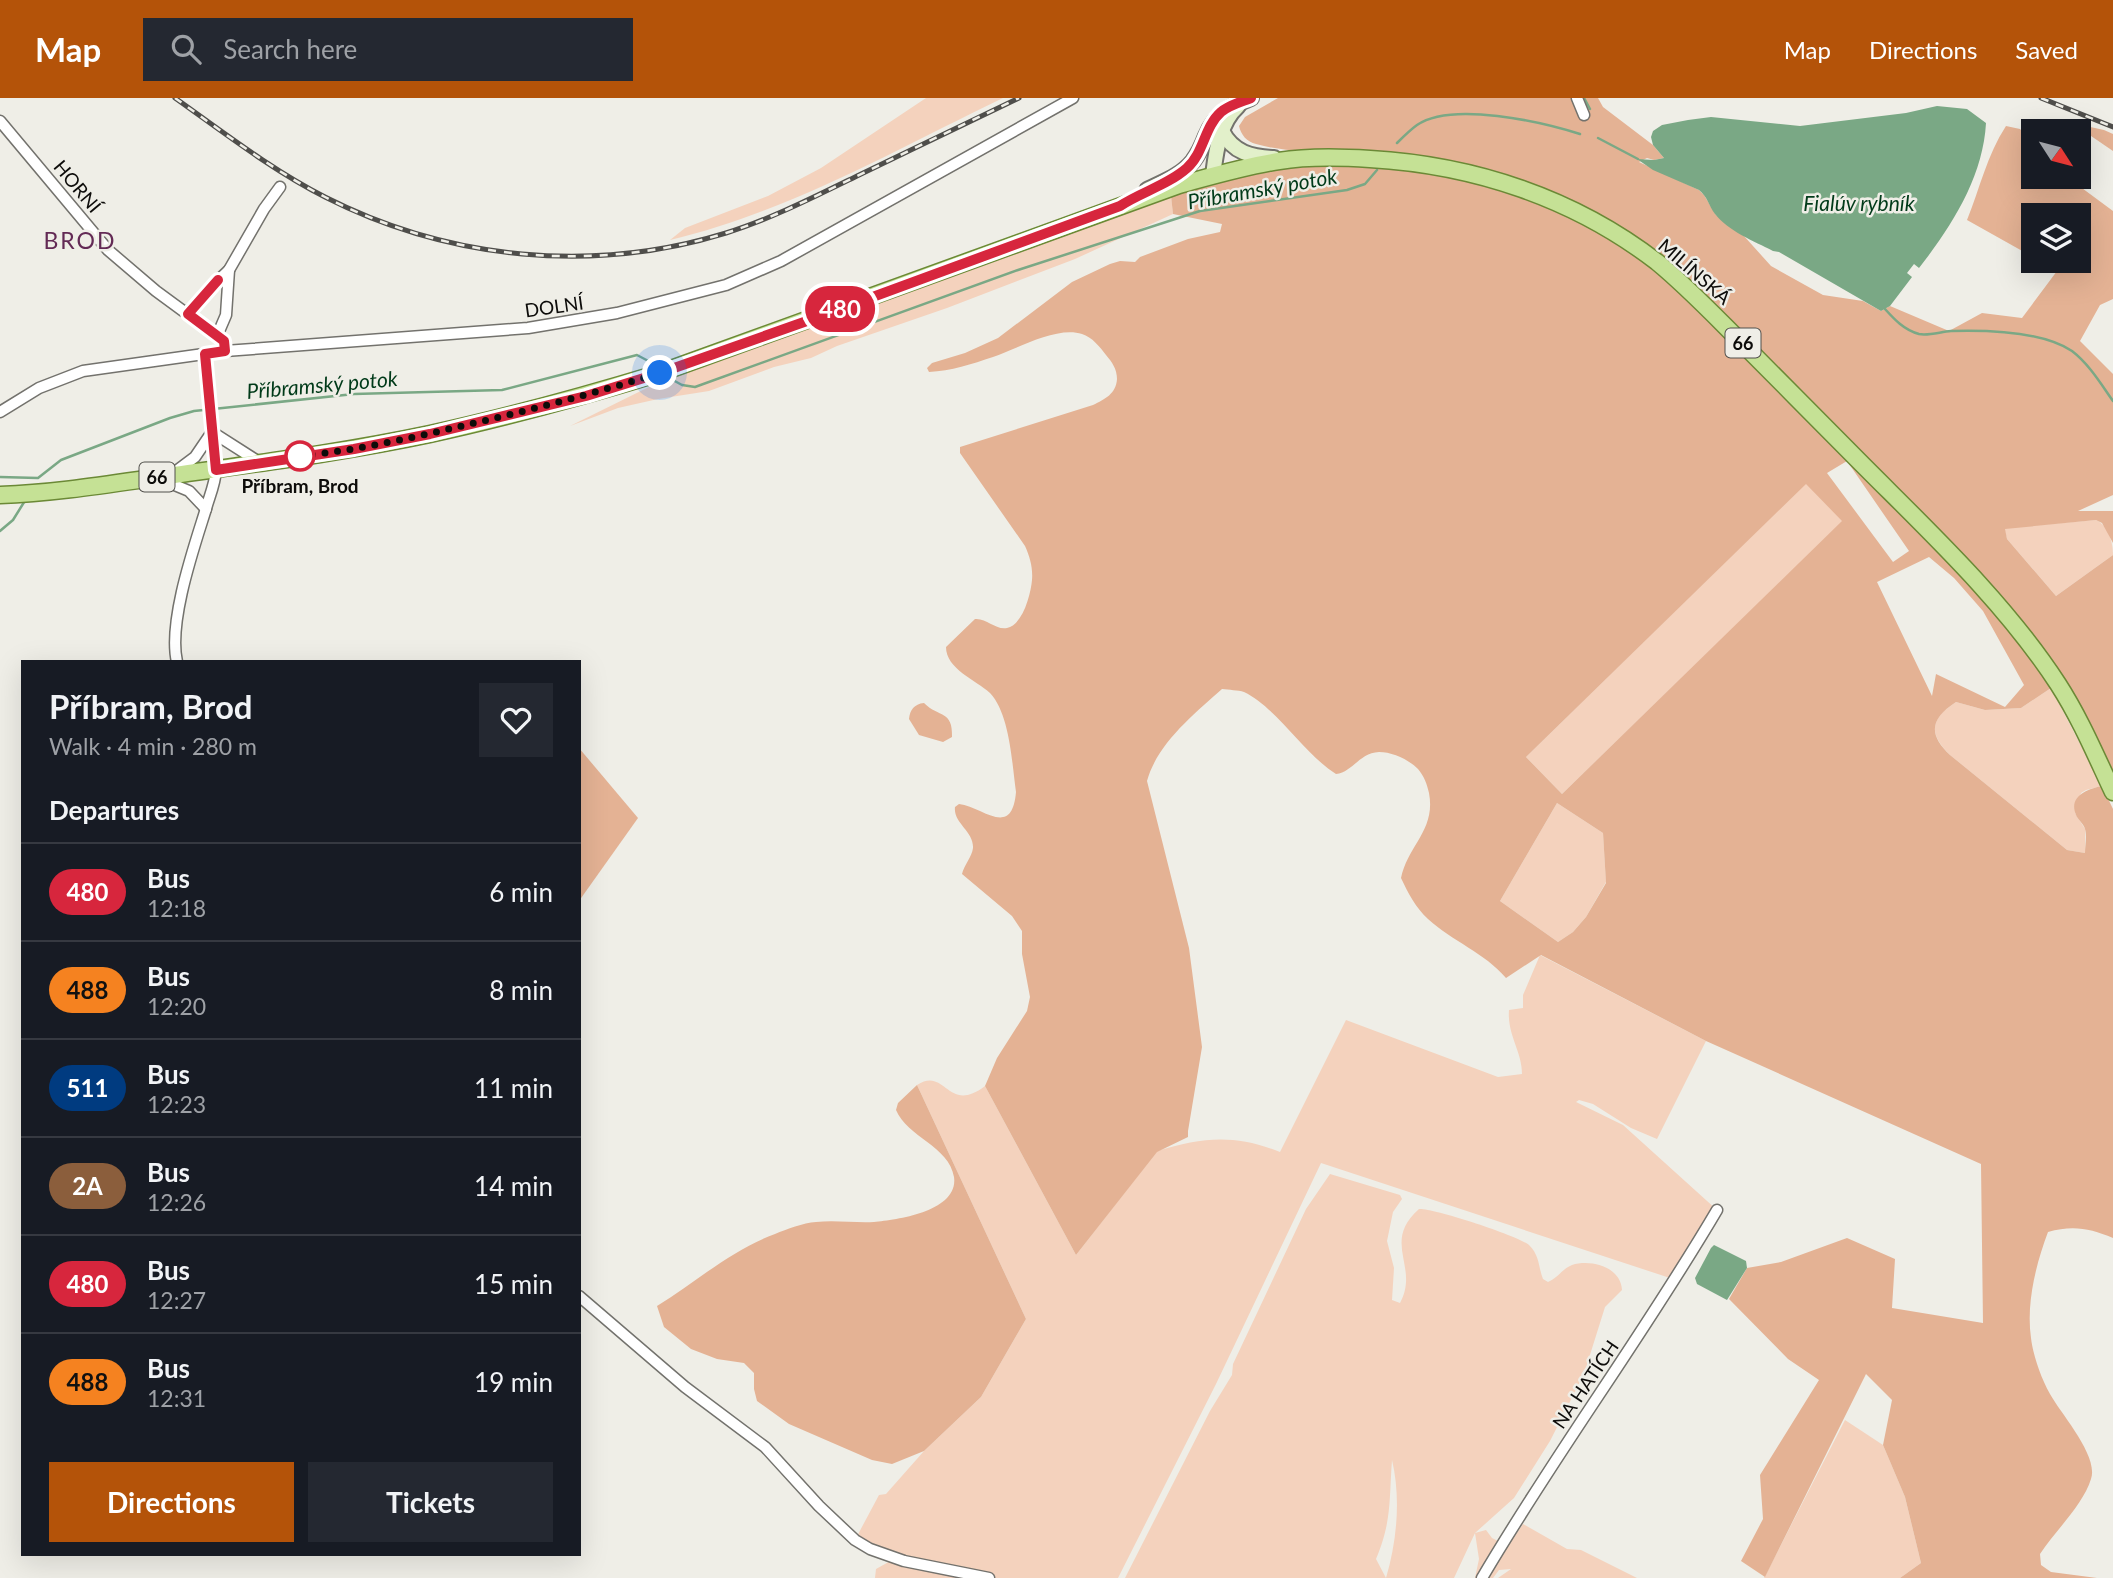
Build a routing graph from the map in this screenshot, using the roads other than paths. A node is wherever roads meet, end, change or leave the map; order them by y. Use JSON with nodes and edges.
{"nodes":[{"id":1,"x":1073,"y":98,"type":"edge"},
{"id":2,"x":1577,"y":98,"type":"edge"},
{"id":3,"x":1249,"y":99,"type":"edge"},
{"id":4,"x":1584,"y":115,"type":"dead end"},
{"id":5,"x":0,"y":121,"type":"edge"},
{"id":6,"x":1222,"y":131,"type":"junction"},
{"id":7,"x":1206,"y":138,"type":"junction"},
{"id":8,"x":1300,"y":159,"type":"junction"},
{"id":9,"x":1213,"y":175,"type":"junction"},
{"id":10,"x":280,"y":187,"type":"dead end"},
{"id":11,"x":1120,"y":206,"type":"junction"},
{"id":12,"x":229,"y":270,"type":"junction"},
{"id":13,"x":188,"y":314,"type":"junction"},
{"id":14,"x":217,"y":336,"type":"junction"},
{"id":15,"x":225,"y":351,"type":"junction"},
{"id":16,"x":205,"y":354,"type":"junction"},
{"id":17,"x":0,"y":412,"type":"edge"},
{"id":18,"x":212,"y":432,"type":"junction"},
{"id":19,"x":260,"y":462,"type":"junction"},
{"id":20,"x":216,"y":470,"type":"junction"},
{"id":21,"x":164,"y":476,"type":"junction"},
{"id":22,"x":8,"y":495,"type":"edge"},
{"id":23,"x":206,"y":509,"type":"junction"},
{"id":24,"x":177,"y":660,"type":"edge"},
{"id":25,"x":2113,"y":792,"type":"edge"},
{"id":26,"x":1717,"y":1210,"type":"dead end"},
{"id":27,"x":581,"y":1298,"type":"edge"},
{"id":28,"x":989,"y":1578,"type":"edge"},
{"id":29,"x":1482,"y":1578,"type":"edge"}],
"edges":[{"from":1,"to":15,"type":"street","name":"DOLNÍ"},
{"from":2,"to":4,"type":"street"},
{"from":3,"to":6,"type":"street"},
{"from":3,"to":7,"type":"street"},
{"from":5,"to":13,"type":"street","name":"HORNÍ"},
{"from":6,"to":8,"type":"street"},
{"from":6,"to":9,"type":"street"},
{"from":7,"to":9,"type":"street"},
{"from":7,"to":11,"type":"street"},
{"from":8,"to":9,"type":"main road","name":"MILÍNSKÁ","number":"66"},
{"from":8,"to":25,"type":"main road","name":"MILÍNSKÁ","number":"66"},
{"from":9,"to":11,"type":"main road","number":"66"},
{"from":10,"to":12,"type":"street"},
{"from":11,"to":19,"type":"main road","number":"66"},
{"from":12,"to":13,"type":"street"},
{"from":12,"to":14,"type":"street"},
{"from":13,"to":14,"type":"street","name":"HORNÍ"},
{"from":14,"to":15,"type":"street","name":"HORNÍ"},
{"from":15,"to":16,"type":"street","name":"DOLNÍ"},
{"from":16,"to":17,"type":"street","name":"DOLNÍ"},
{"from":16,"to":18,"type":"street"},
{"from":18,"to":19,"type":"street"},
{"from":18,"to":20,"type":"street"},
{"from":18,"to":21,"type":"street"},
{"from":19,"to":20,"type":"main road","number":"66"},
{"from":20,"to":21,"type":"main road","number":"66"},
{"from":20,"to":23,"type":"street"},
{"from":21,"to":22,"type":"main road","number":"66"},
{"from":21,"to":23,"type":"street"},
{"from":23,"to":24,"type":"street"},
{"from":26,"to":29,"type":"street","name":"NA HATÍCH"},
{"from":27,"to":28,"type":"street"}]}
